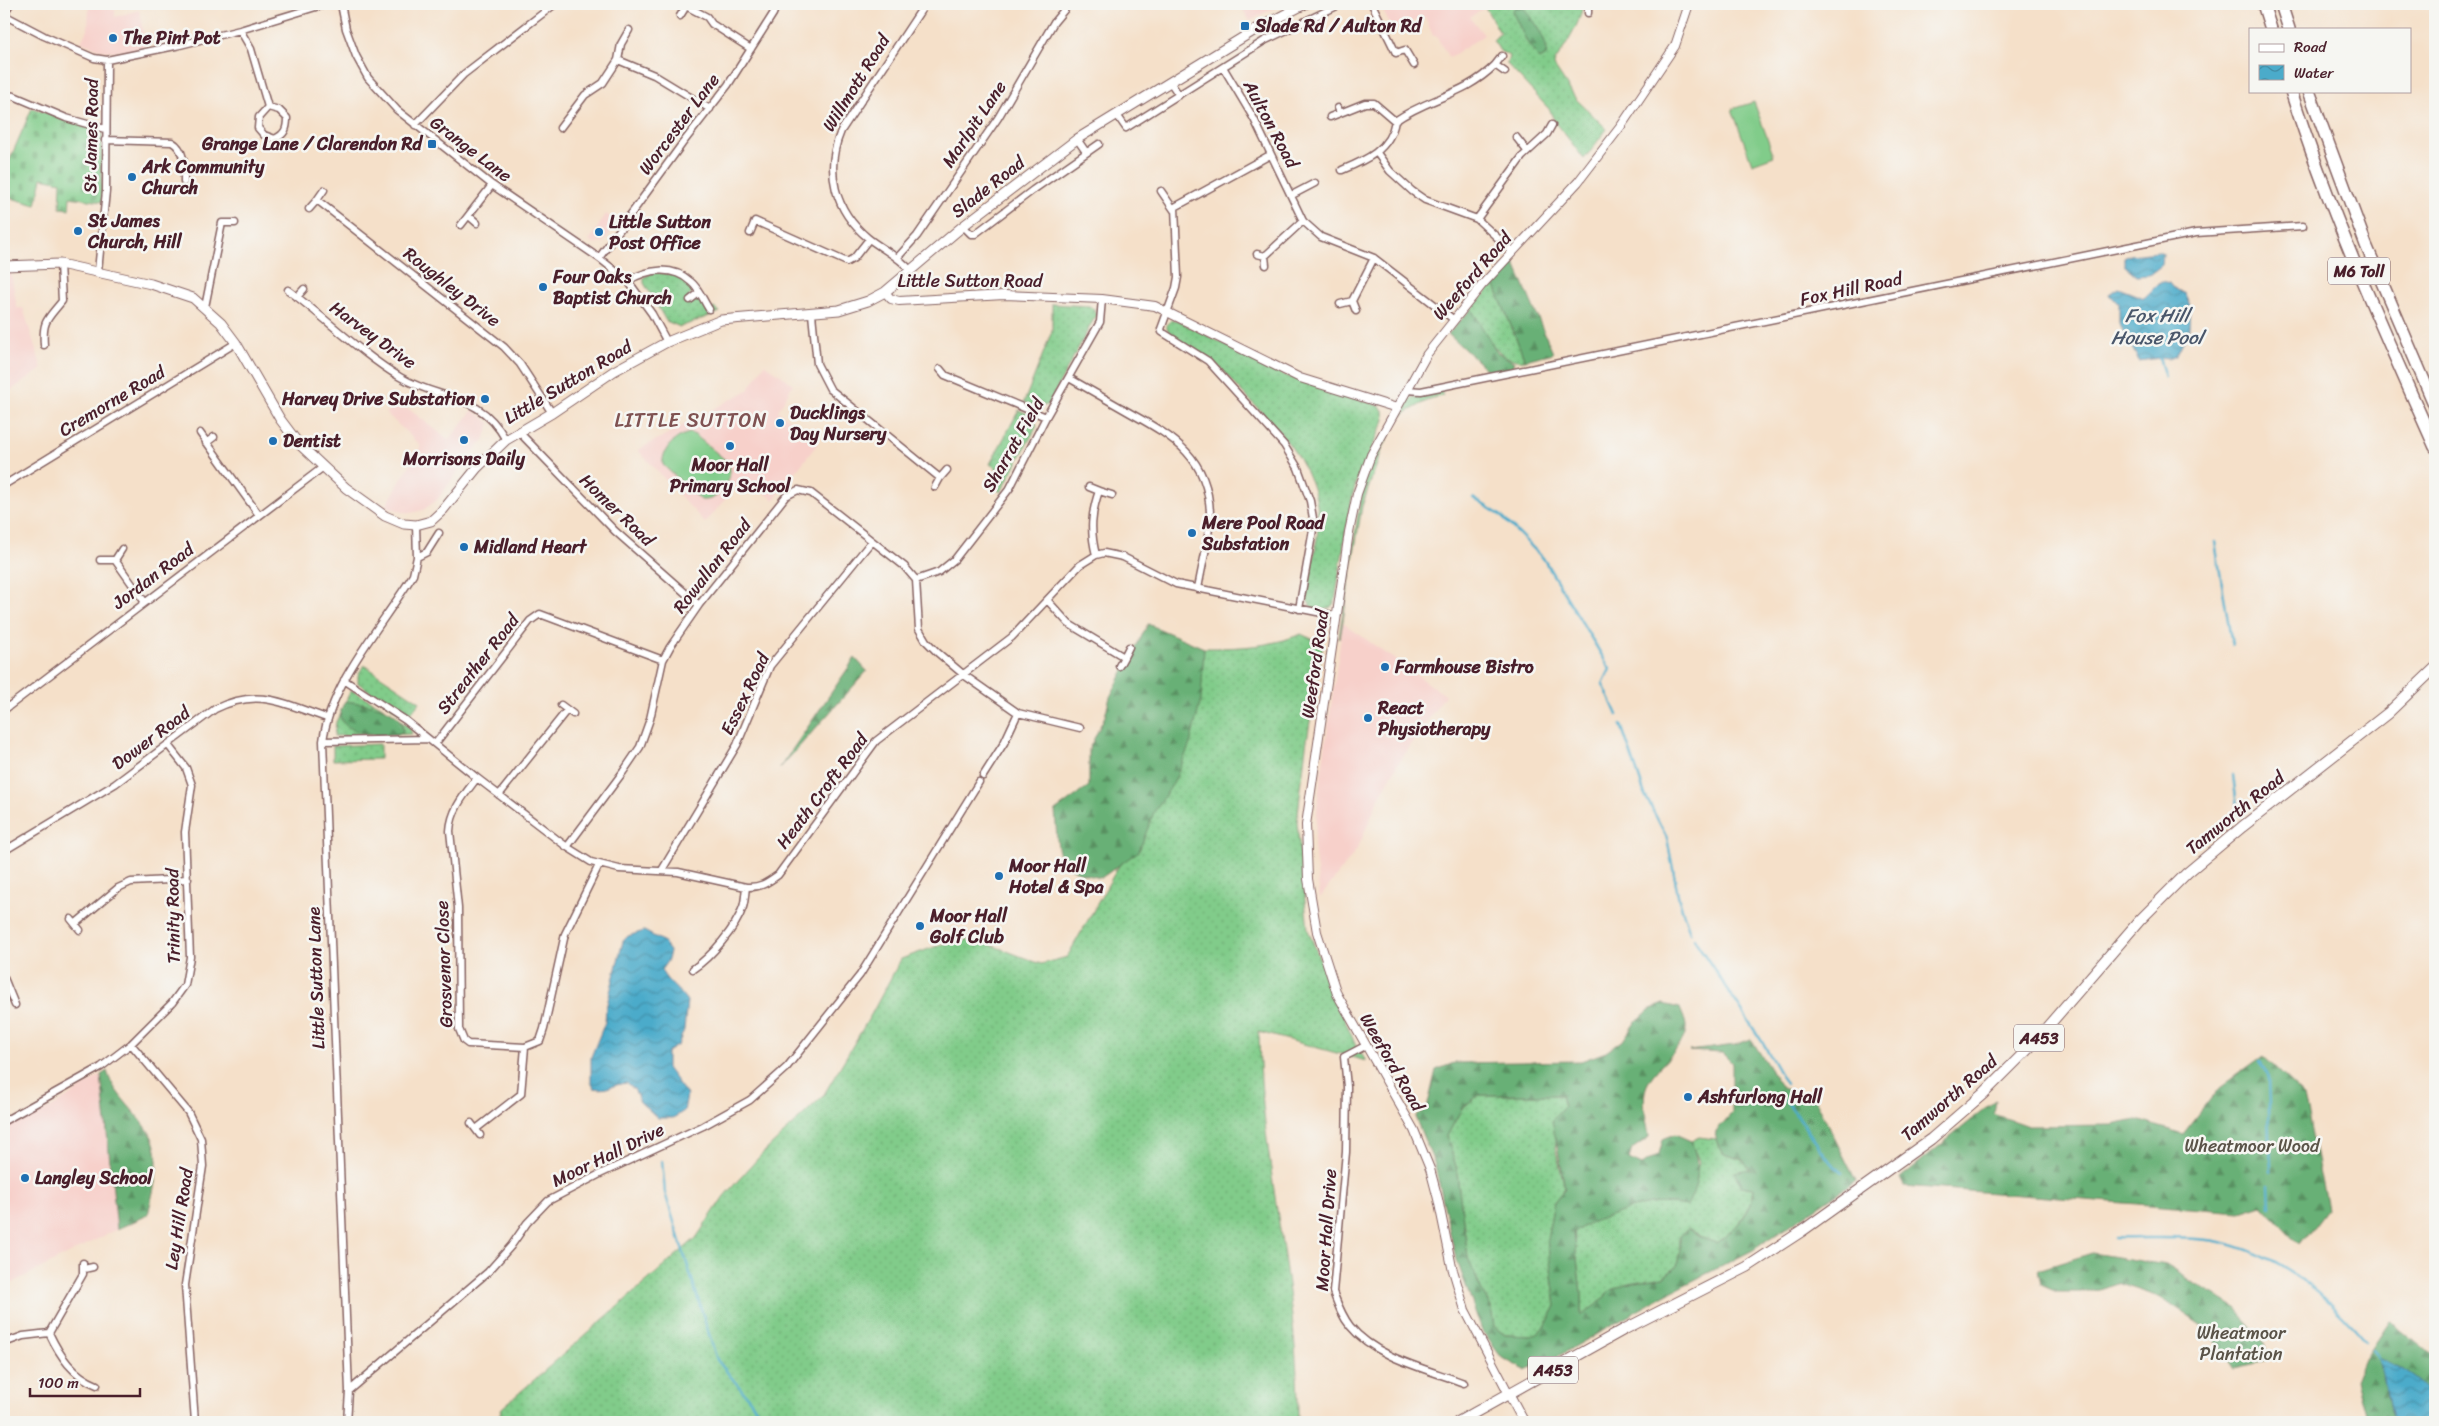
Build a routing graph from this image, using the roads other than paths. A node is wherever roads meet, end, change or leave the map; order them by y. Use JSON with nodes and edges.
{"nodes":[{"id":1,"x":10,"y":4,"type":"edge"},
{"id":2,"x":336,"y":4,"type":"edge"},
{"id":3,"x":341,"y":4,"type":"edge"},
{"id":4,"x":555,"y":4,"type":"edge"},
{"id":5,"x":777,"y":4,"type":"edge"},
{"id":6,"x":925,"y":4,"type":"edge"},
{"id":7,"x":1069,"y":4,"type":"edge"},
{"id":8,"x":1305,"y":4,"type":"edge"},
{"id":9,"x":1341,"y":4,"type":"edge"},
{"id":10,"x":1372,"y":4,"type":"edge"},
{"id":11,"x":1588,"y":4,"type":"edge"},
{"id":12,"x":1689,"y":4,"type":"edge"},
{"id":13,"x":2263,"y":4,"type":"edge"},
{"id":14,"x":2281,"y":4,"type":"edge"},
{"id":15,"x":1588,"y":13,"type":"dead end"},
{"id":16,"x":4,"y":14,"type":"edge"},
{"id":17,"x":680,"y":16,"type":"dead end"},
{"id":18,"x":2271,"y":28,"type":"edge"},
{"id":19,"x":2289,"y":28,"type":"edge"},
{"id":20,"x":1257,"y":29,"type":"junction"},
{"id":21,"x":240,"y":30,"type":"junction"},
{"id":22,"x":629,"y":30,"type":"dead end"},
{"id":23,"x":1264,"y":41,"type":"junction"},
{"id":24,"x":750,"y":49,"type":"junction"},
{"id":25,"x":1502,"y":56,"type":"dead end"},
{"id":26,"x":107,"y":60,"type":"junction"},
{"id":27,"x":618,"y":60,"type":"junction"},
{"id":28,"x":1414,"y":65,"type":"dead end"},
{"id":29,"x":1495,"y":65,"type":"junction"},
{"id":30,"x":1223,"y":67,"type":"junction"},
{"id":31,"x":1505,"y":72,"type":"dead end"},
{"id":32,"x":1170,"y":82,"type":"junction"},
{"id":33,"x":2291,"y":92,"type":"edge"},
{"id":34,"x":2309,"y":92,"type":"edge"},
{"id":35,"x":1179,"y":95,"type":"junction"},
{"id":36,"x":4,"y":98,"type":"edge"},
{"id":37,"x":268,"y":107,"type":"junction"},
{"id":38,"x":710,"y":109,"type":"junction"},
{"id":39,"x":1117,"y":115,"type":"junction"},
{"id":40,"x":1330,"y":117,"type":"dead end"},
{"id":41,"x":1395,"y":121,"type":"junction"},
{"id":42,"x":1552,"y":124,"type":"dead end"},
{"id":43,"x":414,"y":125,"type":"junction"},
{"id":44,"x":560,"y":128,"type":"dead end"},
{"id":45,"x":105,"y":129,"type":"junction"},
{"id":46,"x":1516,"y":137,"type":"dead end"},
{"id":47,"x":1076,"y":139,"type":"junction"},
{"id":48,"x":105,"y":140,"type":"junction"},
{"id":49,"x":1099,"y":144,"type":"dead end"},
{"id":50,"x":1527,"y":151,"type":"junction"},
{"id":51,"x":1086,"y":152,"type":"junction"},
{"id":52,"x":1377,"y":153,"type":"junction"},
{"id":53,"x":1270,"y":155,"type":"junction"},
{"id":54,"x":1342,"y":170,"type":"dead end"},
{"id":55,"x":184,"y":182,"type":"dead end"},
{"id":56,"x":1315,"y":183,"type":"dead end"},
{"id":57,"x":492,"y":185,"type":"junction"},
{"id":58,"x":324,"y":190,"type":"dead end"},
{"id":59,"x":1161,"y":190,"type":"dead end"},
{"id":60,"x":1292,"y":195,"type":"junction"},
{"id":61,"x":317,"y":200,"type":"junction"},
{"id":62,"x":309,"y":209,"type":"dead end"},
{"id":63,"x":1174,"y":210,"type":"junction"},
{"id":64,"x":469,"y":216,"type":"junction"},
{"id":65,"x":1477,"y":219,"type":"junction"},
{"id":66,"x":1303,"y":222,"type":"junction"},
{"id":67,"x":235,"y":223,"type":"dead end"},
{"id":68,"x":477,"y":223,"type":"dead end"},
{"id":69,"x":461,"y":225,"type":"dead end"},
{"id":70,"x":964,"y":226,"type":"junction"},
{"id":71,"x":2303,"y":226,"type":"dead end"},
{"id":72,"x":750,"y":233,"type":"dead end"},
{"id":73,"x":869,"y":239,"type":"junction"},
{"id":74,"x":1513,"y":252,"type":"junction"},
{"id":75,"x":1256,"y":254,"type":"dead end"},
{"id":76,"x":898,"y":256,"type":"junction"},
{"id":77,"x":1265,"y":256,"type":"junction"},
{"id":78,"x":600,"y":258,"type":"junction"},
{"id":79,"x":1374,"y":258,"type":"junction"},
{"id":80,"x":60,"y":264,"type":"junction"},
{"id":81,"x":1266,"y":265,"type":"dead end"},
{"id":82,"x":4,"y":266,"type":"edge"},
{"id":83,"x":98,"y":271,"type":"junction"},
{"id":84,"x":911,"y":271,"type":"junction"},
{"id":85,"x":628,"y":281,"type":"junction"},
{"id":86,"x":304,"y":289,"type":"dead end"},
{"id":87,"x":288,"y":290,"type":"dead end"},
{"id":88,"x":885,"y":292,"type":"junction"},
{"id":89,"x":699,"y":294,"type":"junction"},
{"id":90,"x":297,"y":297,"type":"junction"},
{"id":91,"x":1102,"y":299,"type":"junction"},
{"id":92,"x":690,"y":300,"type":"dead end"},
{"id":93,"x":1352,"y":300,"type":"junction"},
{"id":94,"x":1340,"y":304,"type":"dead end"},
{"id":95,"x":205,"y":307,"type":"junction"},
{"id":96,"x":709,"y":309,"type":"dead end"},
{"id":97,"x":1166,"y":311,"type":"junction"},
{"id":98,"x":1356,"y":311,"type":"dead end"},
{"id":99,"x":812,"y":314,"type":"junction"},
{"id":100,"x":1453,"y":319,"type":"junction"},
{"id":101,"x":667,"y":342,"type":"junction"},
{"id":102,"x":236,"y":343,"type":"junction"},
{"id":103,"x":44,"y":345,"type":"dead end"},
{"id":104,"x":940,"y":368,"type":"dead end"},
{"id":105,"x":1068,"y":378,"type":"junction"},
{"id":106,"x":1407,"y":390,"type":"junction"},
{"id":107,"x":2435,"y":406,"type":"edge"},
{"id":108,"x":1397,"y":408,"type":"junction"},
{"id":109,"x":552,"y":414,"type":"junction"},
{"id":110,"x":1046,"y":417,"type":"junction"},
{"id":111,"x":519,"y":432,"type":"junction"},
{"id":112,"x":200,"y":433,"type":"dead end"},
{"id":113,"x":214,"y":437,"type":"dead end"},
{"id":114,"x":506,"y":440,"type":"junction"},
{"id":115,"x":206,"y":443,"type":"junction"},
{"id":116,"x":2435,"y":447,"type":"edge"},
{"id":117,"x":322,"y":468,"type":"junction"},
{"id":118,"x":947,"y":470,"type":"dead end"},
{"id":119,"x":940,"y":478,"type":"junction"},
{"id":120,"x":4,"y":484,"type":"edge"},
{"id":121,"x":934,"y":487,"type":"dead end"},
{"id":122,"x":1090,"y":487,"type":"dead end"},
{"id":123,"x":1099,"y":491,"type":"junction"},
{"id":124,"x":1112,"y":495,"type":"dead end"},
{"id":125,"x":259,"y":515,"type":"junction"},
{"id":126,"x":416,"y":525,"type":"junction"},
{"id":127,"x":439,"y":533,"type":"dead end"},
{"id":128,"x":871,"y":542,"type":"junction"},
{"id":129,"x":122,"y":549,"type":"dead end"},
{"id":130,"x":1096,"y":555,"type":"junction"},
{"id":131,"x":417,"y":557,"type":"junction"},
{"id":132,"x":100,"y":560,"type":"dead end"},
{"id":133,"x":115,"y":560,"type":"junction"},
{"id":134,"x":916,"y":580,"type":"junction"},
{"id":135,"x":1198,"y":589,"type":"junction"},
{"id":136,"x":144,"y":601,"type":"junction"},
{"id":137,"x":1048,"y":601,"type":"junction"},
{"id":138,"x":699,"y":606,"type":"junction"},
{"id":139,"x":1299,"y":609,"type":"junction"},
{"id":140,"x":1337,"y":616,"type":"junction"},
{"id":141,"x":1129,"y":647,"type":"dead end"},
{"id":142,"x":1124,"y":657,"type":"junction"},
{"id":143,"x":663,"y":660,"type":"junction"},
{"id":144,"x":1119,"y":666,"type":"dead end"},
{"id":145,"x":2435,"y":668,"type":"edge"},
{"id":146,"x":964,"y":675,"type":"junction"},
{"id":147,"x":344,"y":680,"type":"junction"},
{"id":148,"x":4,"y":710,"type":"edge"},
{"id":149,"x":1018,"y":712,"type":"junction"},
{"id":150,"x":573,"y":714,"type":"dead end"},
{"id":151,"x":327,"y":718,"type":"junction"},
{"id":152,"x":1080,"y":728,"type":"dead end"},
{"id":153,"x":428,"y":739,"type":"junction"},
{"id":154,"x":323,"y":741,"type":"junction"},
{"id":155,"x":435,"y":744,"type":"junction"},
{"id":156,"x":168,"y":745,"type":"junction"},
{"id":157,"x":476,"y":778,"type":"junction"},
{"id":158,"x":499,"y":795,"type":"junction"},
{"id":159,"x":566,"y":847,"type":"junction"},
{"id":160,"x":4,"y":851,"type":"edge"},
{"id":161,"x":599,"y":865,"type":"junction"},
{"id":162,"x":662,"y":870,"type":"junction"},
{"id":163,"x":188,"y":879,"type":"junction"},
{"id":164,"x":746,"y":887,"type":"junction"},
{"id":165,"x":75,"y":924,"type":"dead end"},
{"id":166,"x":693,"y":969,"type":"dead end"},
{"id":167,"x":4,"y":978,"type":"edge"},
{"id":168,"x":11,"y":998,"type":"junction"},
{"id":169,"x":4,"y":1002,"type":"edge"},
{"id":170,"x":15,"y":1004,"type":"dead end"},
{"id":171,"x":130,"y":1044,"type":"junction"},
{"id":172,"x":1365,"y":1046,"type":"junction"},
{"id":173,"x":525,"y":1047,"type":"junction"},
{"id":174,"x":4,"y":1121,"type":"edge"},
{"id":175,"x":480,"y":1135,"type":"dead end"},
{"id":176,"x":93,"y":1267,"type":"dead end"},
{"id":177,"x":49,"y":1333,"type":"junction"},
{"id":178,"x":4,"y":1343,"type":"edge"},
{"id":179,"x":1464,"y":1383,"type":"dead end"},
{"id":180,"x":97,"y":1384,"type":"dead end"},
{"id":181,"x":349,"y":1391,"type":"junction"},
{"id":182,"x":1510,"y":1394,"type":"junction"},
{"id":183,"x":195,"y":1422,"type":"edge"},
{"id":184,"x":347,"y":1422,"type":"edge"},
{"id":185,"x":1458,"y":1422,"type":"edge"},
{"id":186,"x":1524,"y":1422,"type":"edge"}],
"edges":[{"from":1,"to":16,"type":"street"},
{"from":2,"to":21,"type":"street"},
{"from":3,"to":43,"type":"street","name":"Grange Lane"},
{"from":4,"to":43,"type":"street"},
{"from":5,"to":24,"type":"street","name":"Worcester Lane"},
{"from":6,"to":73,"type":"street","name":"Willmott Road"},
{"from":7,"to":76,"type":"street","name":"Marlpit Lane"},
{"from":8,"to":20,"type":"main road","name":"Slade Road"},
{"from":9,"to":23,"type":"street"},
{"from":10,"to":28,"type":"street"},
{"from":11,"to":15,"type":"street"},
{"from":12,"to":74,"type":"street","name":"Weeford Road"},
{"from":13,"to":18,"type":"highway"},
{"from":14,"to":19,"type":"highway"},
{"from":16,"to":26,"type":"street"},
{"from":17,"to":24,"type":"street"},
{"from":20,"to":23,"type":"street"},
{"from":20,"to":32,"type":"main road","name":"Slade Road"},
{"from":21,"to":26,"type":"street"},
{"from":21,"to":37,"type":"street"},
{"from":22,"to":27,"type":"street"},
{"from":23,"to":30,"type":"street"},
{"from":24,"to":38,"type":"street","name":"Worcester Lane"},
{"from":25,"to":29,"type":"street"},
{"from":26,"to":45,"type":"street","name":"St James Road"},
{"from":27,"to":38,"type":"street"},
{"from":27,"to":44,"type":"street"},
{"from":29,"to":31,"type":"street"},
{"from":29,"to":41,"type":"street"},
{"from":30,"to":35,"type":"street"},
{"from":30,"to":53,"type":"street","name":"Aulton Road"},
{"from":32,"to":35,"type":"street"},
{"from":32,"to":39,"type":"main road","name":"Slade Road"},
{"from":33,"to":116,"type":"highway","number":"M6 Toll"},
{"from":34,"to":107,"type":"highway","number":"M6 Toll"},
{"from":35,"to":39,"type":"street"},
{"from":36,"to":45,"type":"street"},
{"from":37,"to":37,"type":"street"},
{"from":38,"to":78,"type":"street","name":"Worcester Lane"},
{"from":39,"to":47,"type":"main road","name":"Slade Road"},
{"from":40,"to":41,"type":"street"},
{"from":41,"to":52,"type":"street"},
{"from":42,"to":50,"type":"street"},
{"from":43,"to":57,"type":"street","name":"Grange Lane"},
{"from":45,"to":48,"type":"street","name":"St James Road"},
{"from":46,"to":50,"type":"street"},
{"from":47,"to":51,"type":"street"},
{"from":47,"to":70,"type":"main road","name":"Slade Road"},
{"from":48,"to":55,"type":"street"},
{"from":48,"to":83,"type":"street","name":"St James Road"},
{"from":49,"to":51,"type":"street"},
{"from":50,"to":65,"type":"street"},
{"from":51,"to":70,"type":"street"},
{"from":52,"to":54,"type":"street"},
{"from":52,"to":65,"type":"street"},
{"from":53,"to":60,"type":"street","name":"Aulton Road"},
{"from":53,"to":63,"type":"street"},
{"from":56,"to":60,"type":"street","name":"Aulton Road"},
{"from":57,"to":64,"type":"street"},
{"from":57,"to":78,"type":"street","name":"Grange Lane"},
{"from":58,"to":61,"type":"street"},
{"from":59,"to":63,"type":"street"},
{"from":60,"to":66,"type":"street","name":"Aulton Road"},
{"from":61,"to":62,"type":"street"},
{"from":61,"to":109,"type":"street","name":"Roughley Drive"},
{"from":63,"to":97,"type":"street"},
{"from":64,"to":68,"type":"street"},
{"from":64,"to":69,"type":"street"},
{"from":65,"to":74,"type":"street"},
{"from":66,"to":77,"type":"street"},
{"from":66,"to":79,"type":"street","name":"Aulton Road"},
{"from":67,"to":95,"type":"street"},
{"from":70,"to":84,"type":"main road","name":"Slade Road"},
{"from":71,"to":106,"type":"street","name":"Fox Hill Road"},
{"from":72,"to":73,"type":"street"},
{"from":73,"to":76,"type":"street","name":"Willmott Road"},
{"from":74,"to":100,"type":"street","name":"Weeford Road"},
{"from":75,"to":77,"type":"street"},
{"from":76,"to":84,"type":"street","name":"Willmott Road"},
{"from":77,"to":81,"type":"street"},
{"from":78,"to":85,"type":"street","name":"Grange Lane"},
{"from":79,"to":93,"type":"street"},
{"from":79,"to":100,"type":"street","name":"Aulton Road"},
{"from":80,"to":82,"type":"main road"},
{"from":80,"to":83,"type":"main road"},
{"from":80,"to":103,"type":"street"},
{"from":83,"to":95,"type":"main road"},
{"from":84,"to":88,"type":"main road","name":"Slade Road"},
{"from":85,"to":89,"type":"street"},
{"from":85,"to":101,"type":"street","name":"Grange Lane"},
{"from":86,"to":90,"type":"street"},
{"from":87,"to":90,"type":"street","name":"Harvey Drive"},
{"from":88,"to":91,"type":"street","name":"Little Sutton Road"},
{"from":88,"to":99,"type":"main road","name":"Little Sutton Road"},
{"from":89,"to":92,"type":"street"},
{"from":89,"to":96,"type":"street"},
{"from":90,"to":114,"type":"street","name":"Harvey Drive"},
{"from":91,"to":97,"type":"street","name":"Little Sutton Road"},
{"from":91,"to":105,"type":"street","name":"Sharrat Field"},
{"from":93,"to":94,"type":"street"},
{"from":93,"to":98,"type":"street"},
{"from":95,"to":102,"type":"main road"},
{"from":97,"to":108,"type":"street","name":"Little Sutton Road"},
{"from":97,"to":139,"type":"street"},
{"from":99,"to":101,"type":"main road","name":"Little Sutton Road"},
{"from":99,"to":119,"type":"street"},
{"from":100,"to":106,"type":"street","name":"Weeford Road"},
{"from":101,"to":109,"type":"main road","name":"Little Sutton Road"},
{"from":102,"to":117,"type":"main road"},
{"from":102,"to":120,"type":"street","name":"Cremorne Road"},
{"from":104,"to":110,"type":"street"},
{"from":105,"to":110,"type":"street","name":"Sharrat Field"},
{"from":105,"to":135,"type":"street"},
{"from":106,"to":108,"type":"street","name":"Weeford Road"},
{"from":108,"to":140,"type":"street","name":"Weeford Road"},
{"from":109,"to":111,"type":"main road","name":"Little Sutton Road"},
{"from":110,"to":134,"type":"street","name":"Sharrat Field"},
{"from":111,"to":114,"type":"main road","name":"Little Sutton Road"},
{"from":111,"to":138,"type":"street","name":"Homer Road"},
{"from":112,"to":115,"type":"street"},
{"from":113,"to":115,"type":"street"},
{"from":114,"to":126,"type":"main road","name":"Little Sutton Road"},
{"from":115,"to":125,"type":"street"},
{"from":117,"to":125,"type":"street","name":"Jordan Road"},
{"from":117,"to":126,"type":"main road"},
{"from":118,"to":119,"type":"street"},
{"from":119,"to":121,"type":"street"},
{"from":122,"to":123,"type":"street"},
{"from":123,"to":124,"type":"street"},
{"from":123,"to":130,"type":"street"},
{"from":125,"to":136,"type":"street","name":"Jordan Road"},
{"from":126,"to":131,"type":"street","name":"Little Sutton Lane"},
{"from":127,"to":131,"type":"street","name":"Little Sutton Lane"},
{"from":128,"to":134,"type":"street","name":"Rowallan Road"},
{"from":128,"to":138,"type":"street","name":"Rowallan Road"},
{"from":128,"to":162,"type":"street","name":"Essex Road"},
{"from":129,"to":133,"type":"street"},
{"from":130,"to":135,"type":"street"},
{"from":130,"to":137,"type":"street","name":"Heath Croft Road"},
{"from":131,"to":147,"type":"street","name":"Little Sutton Lane"},
{"from":132,"to":133,"type":"street"},
{"from":133,"to":136,"type":"street"},
{"from":134,"to":146,"type":"street"},
{"from":135,"to":139,"type":"street"},
{"from":136,"to":148,"type":"street","name":"Jordan Road"},
{"from":137,"to":142,"type":"street"},
{"from":137,"to":146,"type":"street","name":"Heath Croft Road"},
{"from":138,"to":143,"type":"street","name":"Rowallan Road"},
{"from":139,"to":140,"type":"street"},
{"from":140,"to":172,"type":"street","name":"Weeford Road"},
{"from":141,"to":142,"type":"street"},
{"from":142,"to":144,"type":"street"},
{"from":143,"to":155,"type":"street","name":"Streather Road"},
{"from":143,"to":159,"type":"street","name":"Rowallan Road"},
{"from":145,"to":182,"type":"main road","name":"Tamworth Road","number":"A453"},
{"from":146,"to":149,"type":"street"},
{"from":146,"to":164,"type":"street","name":"Heath Croft Road"},
{"from":147,"to":151,"type":"street","name":"Little Sutton Lane"},
{"from":147,"to":153,"type":"street","name":"Heath Croft Road"},
{"from":149,"to":152,"type":"street"},
{"from":149,"to":181,"type":"street","name":"Moor Hall Drive"},
{"from":150,"to":158,"type":"street"},
{"from":151,"to":154,"type":"street","name":"Little Sutton Lane"},
{"from":151,"to":156,"type":"street","name":"Dower Road"},
{"from":153,"to":154,"type":"street"},
{"from":153,"to":155,"type":"street","name":"Heath Croft Road"},
{"from":154,"to":181,"type":"street","name":"Little Sutton Lane"},
{"from":155,"to":157,"type":"street","name":"Heath Croft Road"},
{"from":156,"to":160,"type":"street","name":"Dower Road"},
{"from":156,"to":163,"type":"street","name":"Trinity Road"},
{"from":157,"to":158,"type":"street","name":"Heath Croft Road"},
{"from":157,"to":173,"type":"street","name":"Grosvenor Close"},
{"from":158,"to":159,"type":"street","name":"Heath Croft Road"},
{"from":159,"to":161,"type":"street","name":"Heath Croft Road"},
{"from":161,"to":162,"type":"street","name":"Heath Croft Road"},
{"from":161,"to":173,"type":"street"},
{"from":162,"to":164,"type":"street","name":"Heath Croft Road"},
{"from":163,"to":165,"type":"street"},
{"from":163,"to":171,"type":"street","name":"Trinity Road"},
{"from":164,"to":166,"type":"street"},
{"from":167,"to":168,"type":"street"},
{"from":168,"to":169,"type":"street"},
{"from":168,"to":170,"type":"street"},
{"from":171,"to":174,"type":"street","name":"Trinity Road"},
{"from":171,"to":183,"type":"street","name":"Ley Hill Road"},
{"from":172,"to":179,"type":"street","name":"Moor Hall Drive"},
{"from":172,"to":182,"type":"street","name":"Weeford Road"},
{"from":173,"to":175,"type":"street"},
{"from":176,"to":177,"type":"street"},
{"from":177,"to":178,"type":"street"},
{"from":177,"to":180,"type":"street"},
{"from":181,"to":184,"type":"street","name":"Little Sutton Lane"},
{"from":182,"to":185,"type":"main road","name":"Tamworth Road","number":"A453"},
{"from":182,"to":186,"type":"main road"}]}
